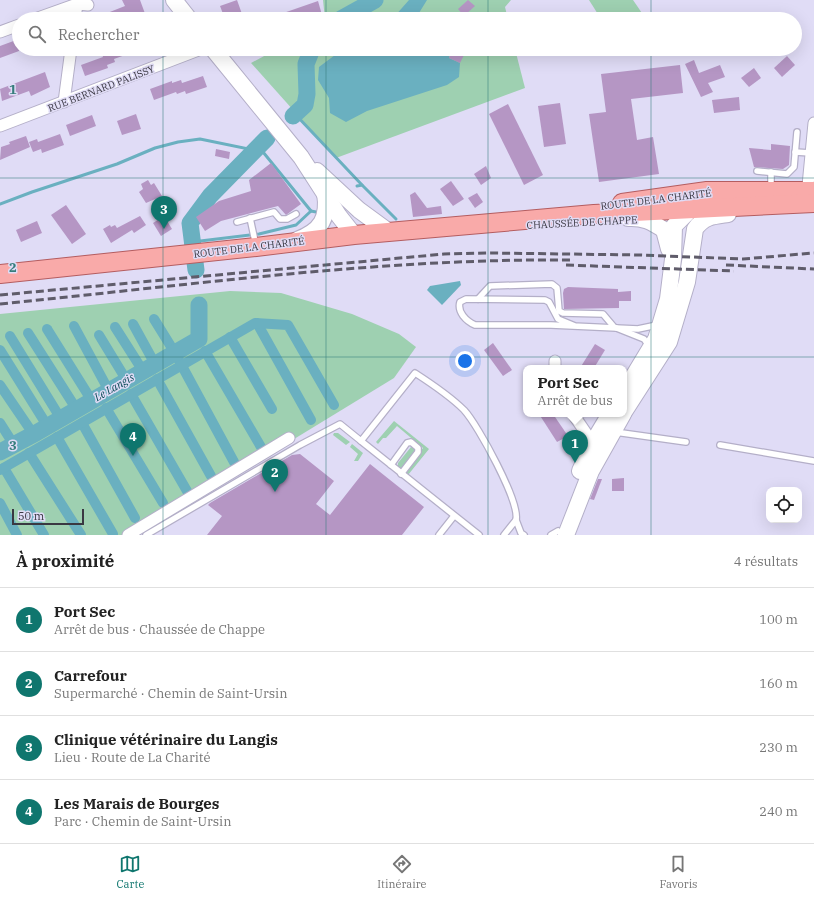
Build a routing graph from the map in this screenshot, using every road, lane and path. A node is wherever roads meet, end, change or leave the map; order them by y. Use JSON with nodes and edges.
{"nodes":[{"id":1,"x":174,"y":0,"type":"edge"},
{"id":2,"x":57,"y":12,"type":"edge"},
{"id":3,"x":78,"y":12,"type":"edge"},
{"id":4,"x":183,"y":12,"type":"edge"},
{"id":5,"x":12,"y":28,"type":"edge"},
{"id":6,"x":0,"y":32,"type":"edge"},
{"id":7,"x":70,"y":56,"type":"edge"},
{"id":8,"x":183,"y":56,"type":"edge"},
{"id":9,"x":219,"y":56,"type":"edge"},
{"id":10,"x":64,"y":102,"type":"junction"},
{"id":11,"x":814,"y":123,"type":"edge"},
{"id":12,"x":0,"y":126,"type":"edge"},
{"id":13,"x":797,"y":132,"type":"dead end"},
{"id":14,"x":813,"y":135,"type":"edge"},
{"id":15,"x":795,"y":152,"type":"junction"},
{"id":16,"x":811,"y":153,"type":"junction"},
{"id":17,"x":301,"y":157,"type":"junction"},
{"id":18,"x":757,"y":171,"type":"dead end"},
{"id":19,"x":771,"y":172,"type":"junction"},
{"id":20,"x":771,"y":192,"type":"junction"},
{"id":21,"x":325,"y":193,"type":"junction"},
{"id":22,"x":811,"y":198,"type":"edge"},
{"id":23,"x":648,"y":199,"type":"junction"},
{"id":24,"x":360,"y":210,"type":"junction"},
{"id":25,"x":680,"y":213,"type":"junction"},
{"id":26,"x":296,"y":214,"type":"dead end"},
{"id":27,"x":250,"y":218,"type":"junction"},
{"id":28,"x":236,"y":222,"type":"dead end"},
{"id":29,"x":499,"y":224,"type":"junction"},
{"id":30,"x":389,"y":232,"type":"junction"},
{"id":31,"x":354,"y":235,"type":"junction"},
{"id":32,"x":254,"y":239,"type":"junction"},
{"id":33,"x":294,"y":241,"type":"junction"},
{"id":34,"x":0,"y":274,"type":"edge"},
{"id":35,"x":668,"y":299,"type":"junction"},
{"id":36,"x":478,"y":300,"type":"junction"},
{"id":37,"x":678,"y":317,"type":"junction"},
{"id":38,"x":661,"y":324,"type":"junction"},
{"id":39,"x":575,"y":326,"type":"junction"},
{"id":40,"x":614,"y":327,"type":"junction"},
{"id":41,"x":651,"y":348,"type":"junction"},
{"id":42,"x":627,"y":387,"type":"edge"},
{"id":43,"x":627,"y":407,"type":"edge"},
{"id":44,"x":575,"y":417,"type":"edge"},
{"id":45,"x":609,"y":417,"type":"edge"},
{"id":46,"x":620,"y":417,"type":"edge"},
{"id":47,"x":289,"y":438,"type":"dead end"},
{"id":48,"x":604,"y":439,"type":"junction"},
{"id":49,"x":361,"y":441,"type":"junction"},
{"id":50,"x":686,"y":442,"type":"dead end"},
{"id":51,"x":720,"y":445,"type":"dead end"},
{"id":52,"x":814,"y":460,"type":"edge"},
{"id":53,"x":390,"y":465,"type":"junction"},
{"id":54,"x":401,"y":474,"type":"junction"},
{"id":55,"x":454,"y":516,"type":"junction"},
{"id":56,"x":516,"y":520,"type":"junction"},
{"id":57,"x":558,"y":534,"type":"edge"},
{"id":58,"x":128,"y":535,"type":"edge"},
{"id":59,"x":146,"y":535,"type":"edge"},
{"id":60,"x":439,"y":535,"type":"edge"},
{"id":61,"x":479,"y":535,"type":"edge"},
{"id":62,"x":504,"y":535,"type":"edge"},
{"id":63,"x":524,"y":535,"type":"edge"}],
"edges":[{"from":1,"to":4,"type":"main road"},
{"from":2,"to":3,"type":"street"},
{"from":5,"to":6,"type":"street"},
{"from":7,"to":10,"type":"street"},
{"from":8,"to":10,"type":"street","name":"RUE BERNARD PALISSY"},
{"from":9,"to":17,"type":"main road"},
{"from":10,"to":12,"type":"street","name":"RUE BERNARD PALISSY"},
{"from":11,"to":14,"type":"street"},
{"from":13,"to":15,"type":"lane"},
{"from":14,"to":16,"type":"street"},
{"from":15,"to":16,"type":"lane"},
{"from":15,"to":19,"type":"lane"},
{"from":16,"to":22,"type":"street"},
{"from":17,"to":21,"type":"main road"},
{"from":17,"to":24,"type":"main road"},
{"from":18,"to":19,"type":"lane"},
{"from":19,"to":20,"type":"lane"},
{"from":20,"to":22,"type":"main road","name":"ROUTE DE LA CHARITÉ"},
{"from":20,"to":23,"type":"main road","name":"ROUTE DE LA CHARITÉ"},
{"from":20,"to":25,"type":"main road"},
{"from":21,"to":31,"type":"main road"},
{"from":21,"to":33,"type":"main road"},
{"from":22,"to":25,"type":"main road","name":"ROUTE DE LA CHARITÉ"},
{"from":22,"to":37,"type":"main road"},
{"from":23,"to":25,"type":"main road"},
{"from":23,"to":29,"type":"main road","name":"ROUTE DE LA CHARITÉ"},
{"from":24,"to":30,"type":"main road"},
{"from":24,"to":31,"type":"main road"},
{"from":25,"to":29,"type":"main road","name":"ROUTE DE LA CHARITÉ"},
{"from":25,"to":35,"type":"main road","name":"CHAUSSÉE DE CHAPPE"},
{"from":25,"to":37,"type":"main road"},
{"from":26,"to":27,"type":"lane"},
{"from":27,"to":28,"type":"lane"},
{"from":27,"to":32,"type":"lane"},
{"from":29,"to":30,"type":"main road","name":"ROUTE DE LA CHARITÉ"},
{"from":29,"to":35,"type":"main road","name":"CHAUSSÉE DE CHAPPE"},
{"from":30,"to":31,"type":"main road","name":"ROUTE DE LA CHARITÉ"},
{"from":31,"to":33,"type":"main road","name":"ROUTE DE LA CHARITÉ"},
{"from":32,"to":33,"type":"main road","name":"ROUTE DE LA CHARITÉ"},
{"from":32,"to":34,"type":"main road","name":"ROUTE DE LA CHARITÉ"},
{"from":35,"to":38,"type":"main road","name":"CHAUSSÉE DE CHAPPE"},
{"from":36,"to":39,"type":"lane"},
{"from":36,"to":39,"type":"lane"},
{"from":36,"to":40,"type":"lane"},
{"from":37,"to":43,"type":"main road"},
{"from":38,"to":40,"type":"lane"},
{"from":38,"to":41,"type":"main road","name":"CHAUSSÉE DE CHAPPE"},
{"from":39,"to":40,"type":"lane"},
{"from":40,"to":41,"type":"lane"},
{"from":41,"to":42,"type":"main road","name":"CHAUSSÉE DE CHAPPE"},
{"from":44,"to":48,"type":"street"},
{"from":45,"to":48,"type":"main road"},
{"from":46,"to":48,"type":"main road"},
{"from":47,"to":58,"type":"street"},
{"from":48,"to":50,"type":"lane"},
{"from":48,"to":57,"type":"main road"},
{"from":49,"to":53,"type":"lane"},
{"from":49,"to":56,"type":"lane"},
{"from":49,"to":59,"type":"lane"},
{"from":51,"to":52,"type":"lane"},
{"from":53,"to":54,"type":"lane"},
{"from":53,"to":54,"type":"lane"},
{"from":54,"to":55,"type":"lane"},
{"from":55,"to":60,"type":"lane"},
{"from":55,"to":61,"type":"lane"},
{"from":56,"to":62,"type":"lane"},
{"from":56,"to":63,"type":"lane"}]}
